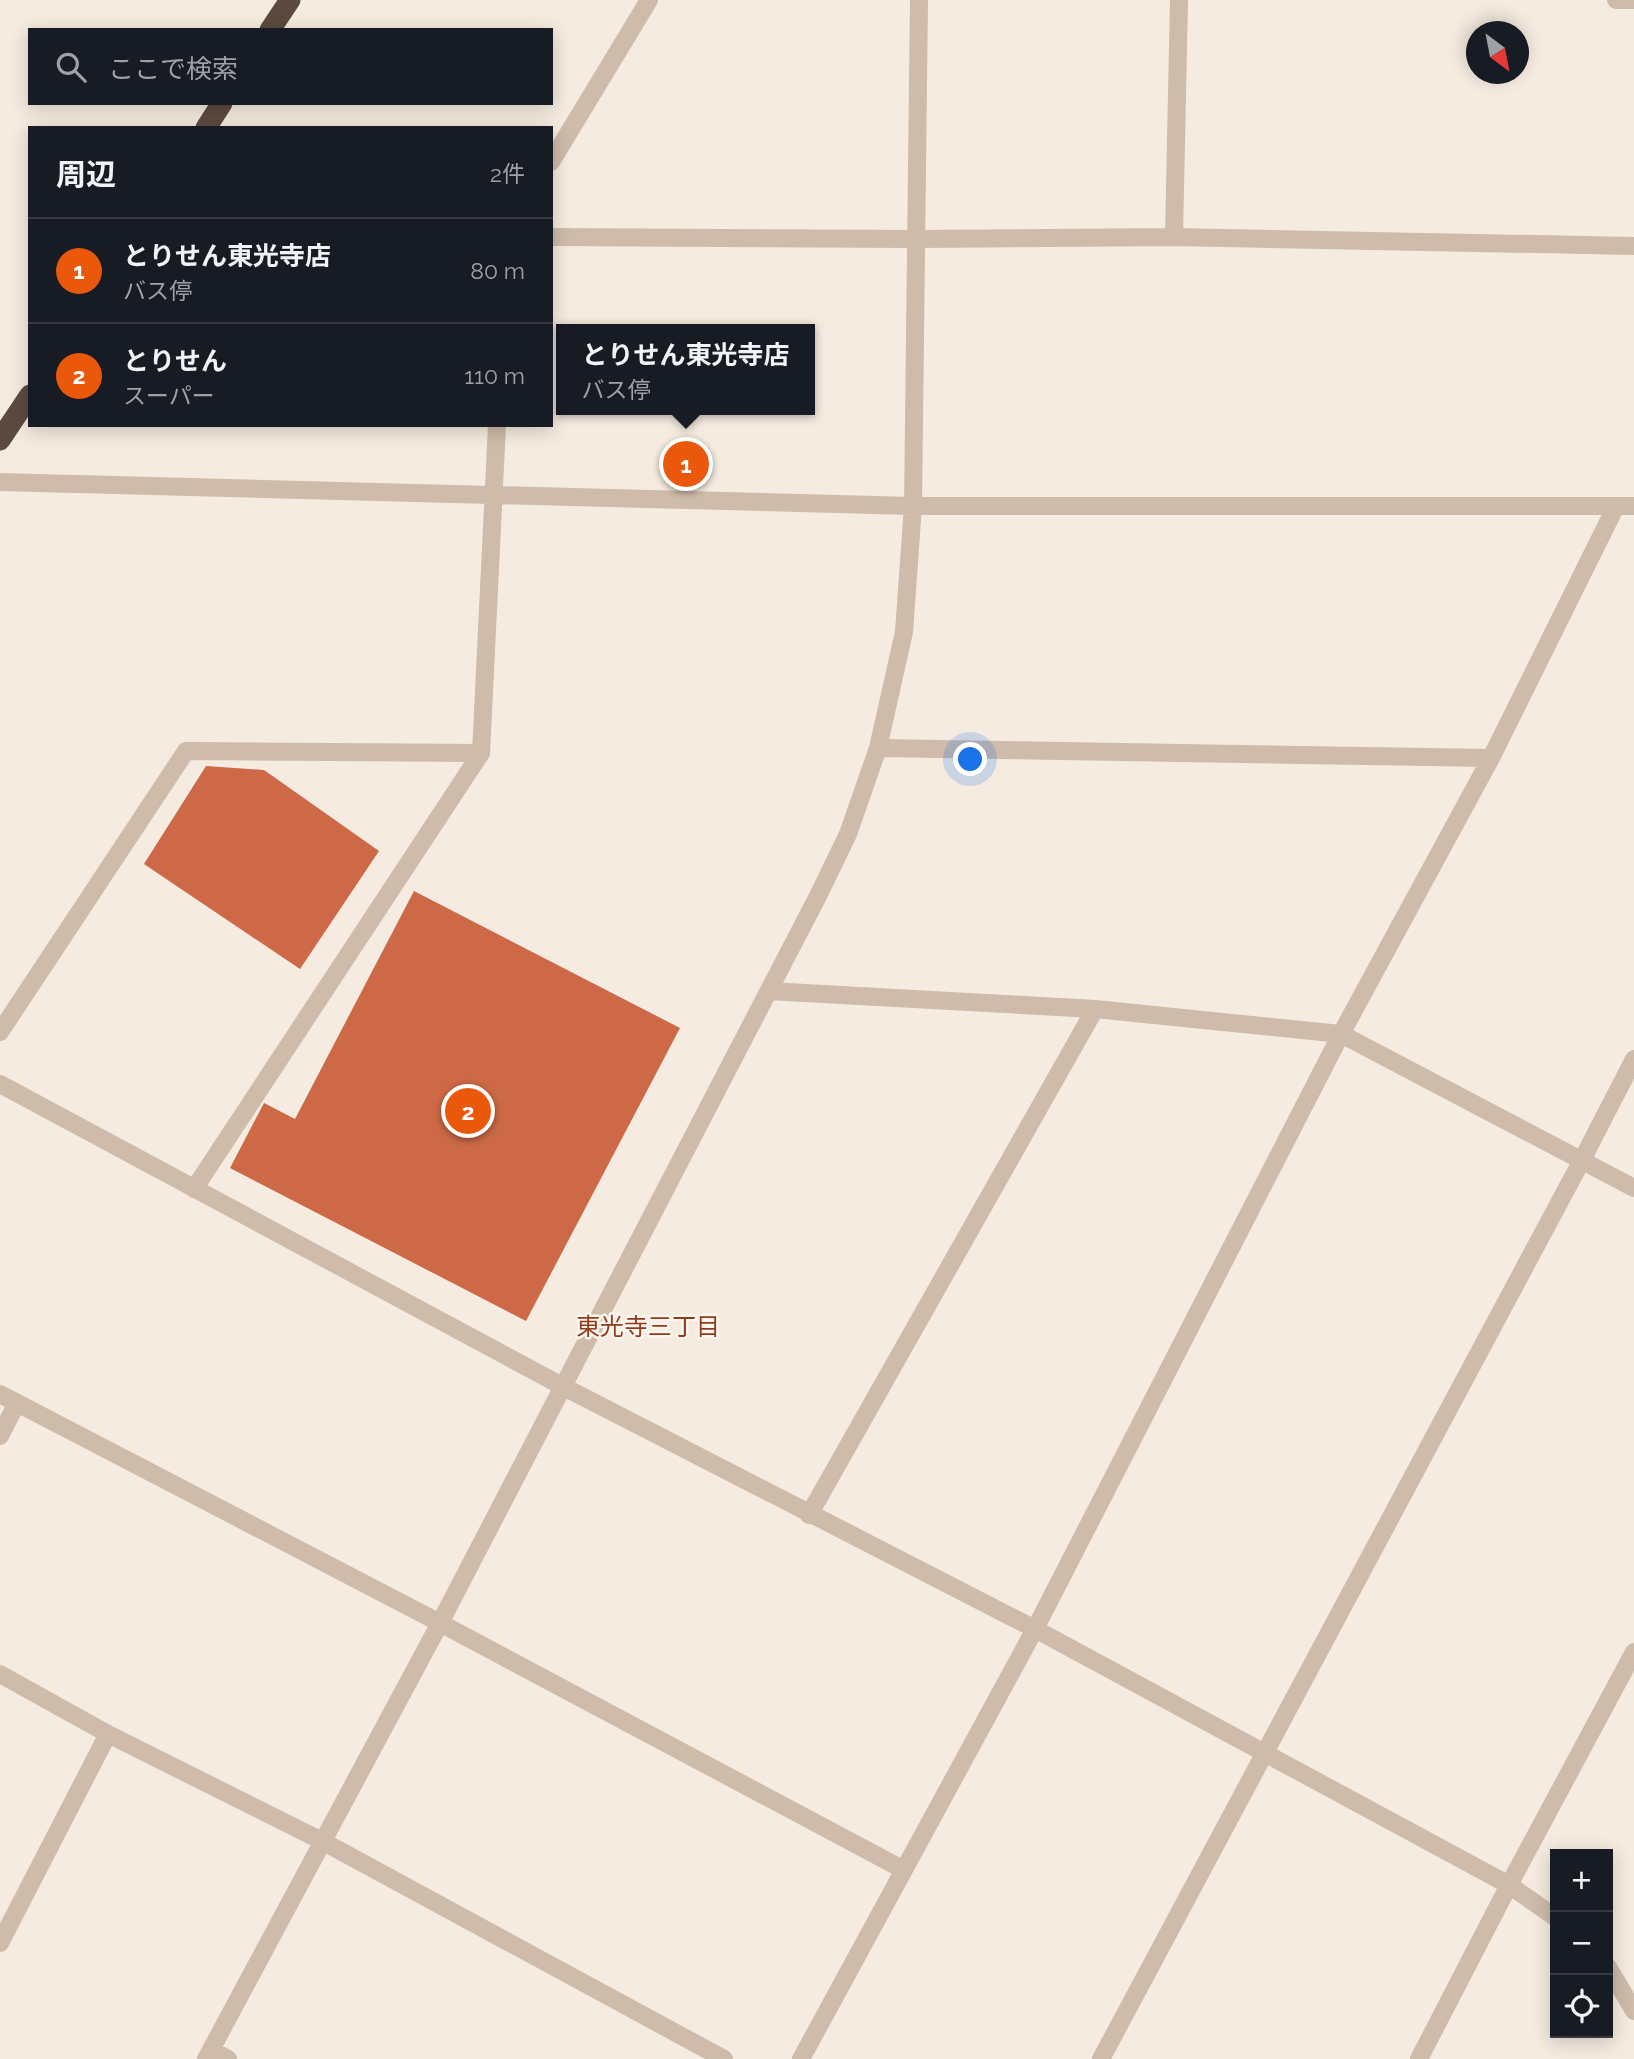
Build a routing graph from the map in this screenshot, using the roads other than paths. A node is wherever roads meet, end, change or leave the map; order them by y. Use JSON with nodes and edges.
{"nodes":[{"id":1,"x":290,"y":0,"type":"edge"},
{"id":2,"x":649,"y":0,"type":"edge"},
{"id":3,"x":919,"y":0,"type":"edge"},
{"id":4,"x":1179,"y":0,"type":"edge"},
{"id":5,"x":1616,"y":0,"type":"edge"},
{"id":6,"x":1634,"y":0,"type":"edge"},
{"id":7,"x":271,"y":28,"type":"edge"},
{"id":8,"x":221,"y":105,"type":"edge"},
{"id":9,"x":207,"y":126,"type":"edge"},
{"id":10,"x":553,"y":159,"type":"edge"},
{"id":11,"x":553,"y":237,"type":"edge"},
{"id":12,"x":1174,"y":237,"type":"junction"},
{"id":13,"x":916,"y":239,"type":"junction"},
{"id":14,"x":1634,"y":246,"type":"edge"},
{"id":15,"x":28,"y":398,"type":"edge"},
{"id":16,"x":497,"y":427,"type":"edge"},
{"id":17,"x":0,"y":440,"type":"edge"},
{"id":18,"x":0,"y":482,"type":"edge"},
{"id":19,"x":493,"y":495,"type":"junction"},
{"id":20,"x":914,"y":506,"type":"junction"},
{"id":21,"x":1616,"y":506,"type":"junction"},
{"id":22,"x":1634,"y":506,"type":"edge"},
{"id":23,"x":878,"y":748,"type":"junction"},
{"id":24,"x":481,"y":753,"type":"junction"},
{"id":25,"x":1492,"y":758,"type":"junction"},
{"id":26,"x":769,"y":991,"type":"junction"},
{"id":27,"x":1096,"y":1009,"type":"junction"},
{"id":28,"x":0,"y":1032,"type":"edge"},
{"id":29,"x":1341,"y":1034,"type":"junction"},
{"id":30,"x":1634,"y":1059,"type":"edge"},
{"id":31,"x":0,"y":1084,"type":"edge"},
{"id":32,"x":1582,"y":1160,"type":"junction"},
{"id":33,"x":1634,"y":1188,"type":"edge"},
{"id":34,"x":194,"y":1189,"type":"junction"},
{"id":35,"x":562,"y":1386,"type":"junction"},
{"id":36,"x":0,"y":1394,"type":"edge"},
{"id":37,"x":17,"y":1403,"type":"junction"},
{"id":38,"x":0,"y":1436,"type":"edge"},
{"id":39,"x":810,"y":1515,"type":"junction"},
{"id":40,"x":440,"y":1623,"type":"junction"},
{"id":41,"x":1035,"y":1629,"type":"junction"},
{"id":42,"x":1634,"y":1652,"type":"edge"},
{"id":43,"x":0,"y":1674,"type":"edge"},
{"id":44,"x":108,"y":1734,"type":"junction"},
{"id":45,"x":1264,"y":1754,"type":"junction"},
{"id":46,"x":322,"y":1841,"type":"junction"},
{"id":47,"x":904,"y":1870,"type":"junction"},
{"id":48,"x":1509,"y":1885,"type":"junction"},
{"id":49,"x":1550,"y":1914,"type":"edge"},
{"id":50,"x":0,"y":1943,"type":"edge"},
{"id":51,"x":1613,"y":1975,"type":"edge"},
{"id":52,"x":1634,"y":2011,"type":"edge"},
{"id":53,"x":208,"y":2054,"type":"edge"},
{"id":54,"x":228,"y":2059,"type":"edge"},
{"id":55,"x":724,"y":2059,"type":"edge"},
{"id":56,"x":801,"y":2059,"type":"edge"},
{"id":57,"x":1101,"y":2059,"type":"edge"},
{"id":58,"x":1419,"y":2059,"type":"edge"}],
"edges":[{"from":1,"to":7,"type":"highway"},
{"from":2,"to":10,"type":"street"},
{"from":3,"to":13,"type":"street"},
{"from":4,"to":12,"type":"street"},
{"from":5,"to":6,"type":"street"},
{"from":8,"to":9,"type":"highway"},
{"from":11,"to":13,"type":"street"},
{"from":12,"to":13,"type":"street"},
{"from":12,"to":14,"type":"street"},
{"from":13,"to":20,"type":"street"},
{"from":15,"to":17,"type":"highway"},
{"from":16,"to":19,"type":"street"},
{"from":18,"to":19,"type":"street"},
{"from":19,"to":20,"type":"street"},
{"from":19,"to":24,"type":"street"},
{"from":20,"to":21,"type":"street"},
{"from":20,"to":23,"type":"street"},
{"from":21,"to":22,"type":"street"},
{"from":21,"to":25,"type":"street"},
{"from":23,"to":25,"type":"street"},
{"from":23,"to":26,"type":"street"},
{"from":24,"to":28,"type":"street"},
{"from":24,"to":34,"type":"street"},
{"from":25,"to":29,"type":"street"},
{"from":26,"to":27,"type":"street"},
{"from":26,"to":35,"type":"street"},
{"from":27,"to":29,"type":"street"},
{"from":27,"to":39,"type":"street"},
{"from":29,"to":32,"type":"street"},
{"from":29,"to":41,"type":"street"},
{"from":30,"to":32,"type":"street"},
{"from":31,"to":34,"type":"street"},
{"from":32,"to":33,"type":"street"},
{"from":32,"to":45,"type":"street"},
{"from":34,"to":35,"type":"street"},
{"from":35,"to":39,"type":"street"},
{"from":35,"to":40,"type":"street"},
{"from":36,"to":37,"type":"street"},
{"from":37,"to":38,"type":"street"},
{"from":37,"to":40,"type":"street"},
{"from":39,"to":41,"type":"street"},
{"from":40,"to":46,"type":"street"},
{"from":40,"to":47,"type":"street"},
{"from":41,"to":45,"type":"street"},
{"from":41,"to":47,"type":"street"},
{"from":42,"to":48,"type":"street"},
{"from":43,"to":44,"type":"street"},
{"from":44,"to":46,"type":"street"},
{"from":44,"to":50,"type":"street"},
{"from":45,"to":48,"type":"street"},
{"from":45,"to":57,"type":"street"},
{"from":46,"to":53,"type":"street"},
{"from":46,"to":55,"type":"street"},
{"from":47,"to":56,"type":"street"},
{"from":48,"to":49,"type":"street"},
{"from":48,"to":58,"type":"street"},
{"from":51,"to":52,"type":"street"},
{"from":53,"to":54,"type":"street"}]}
